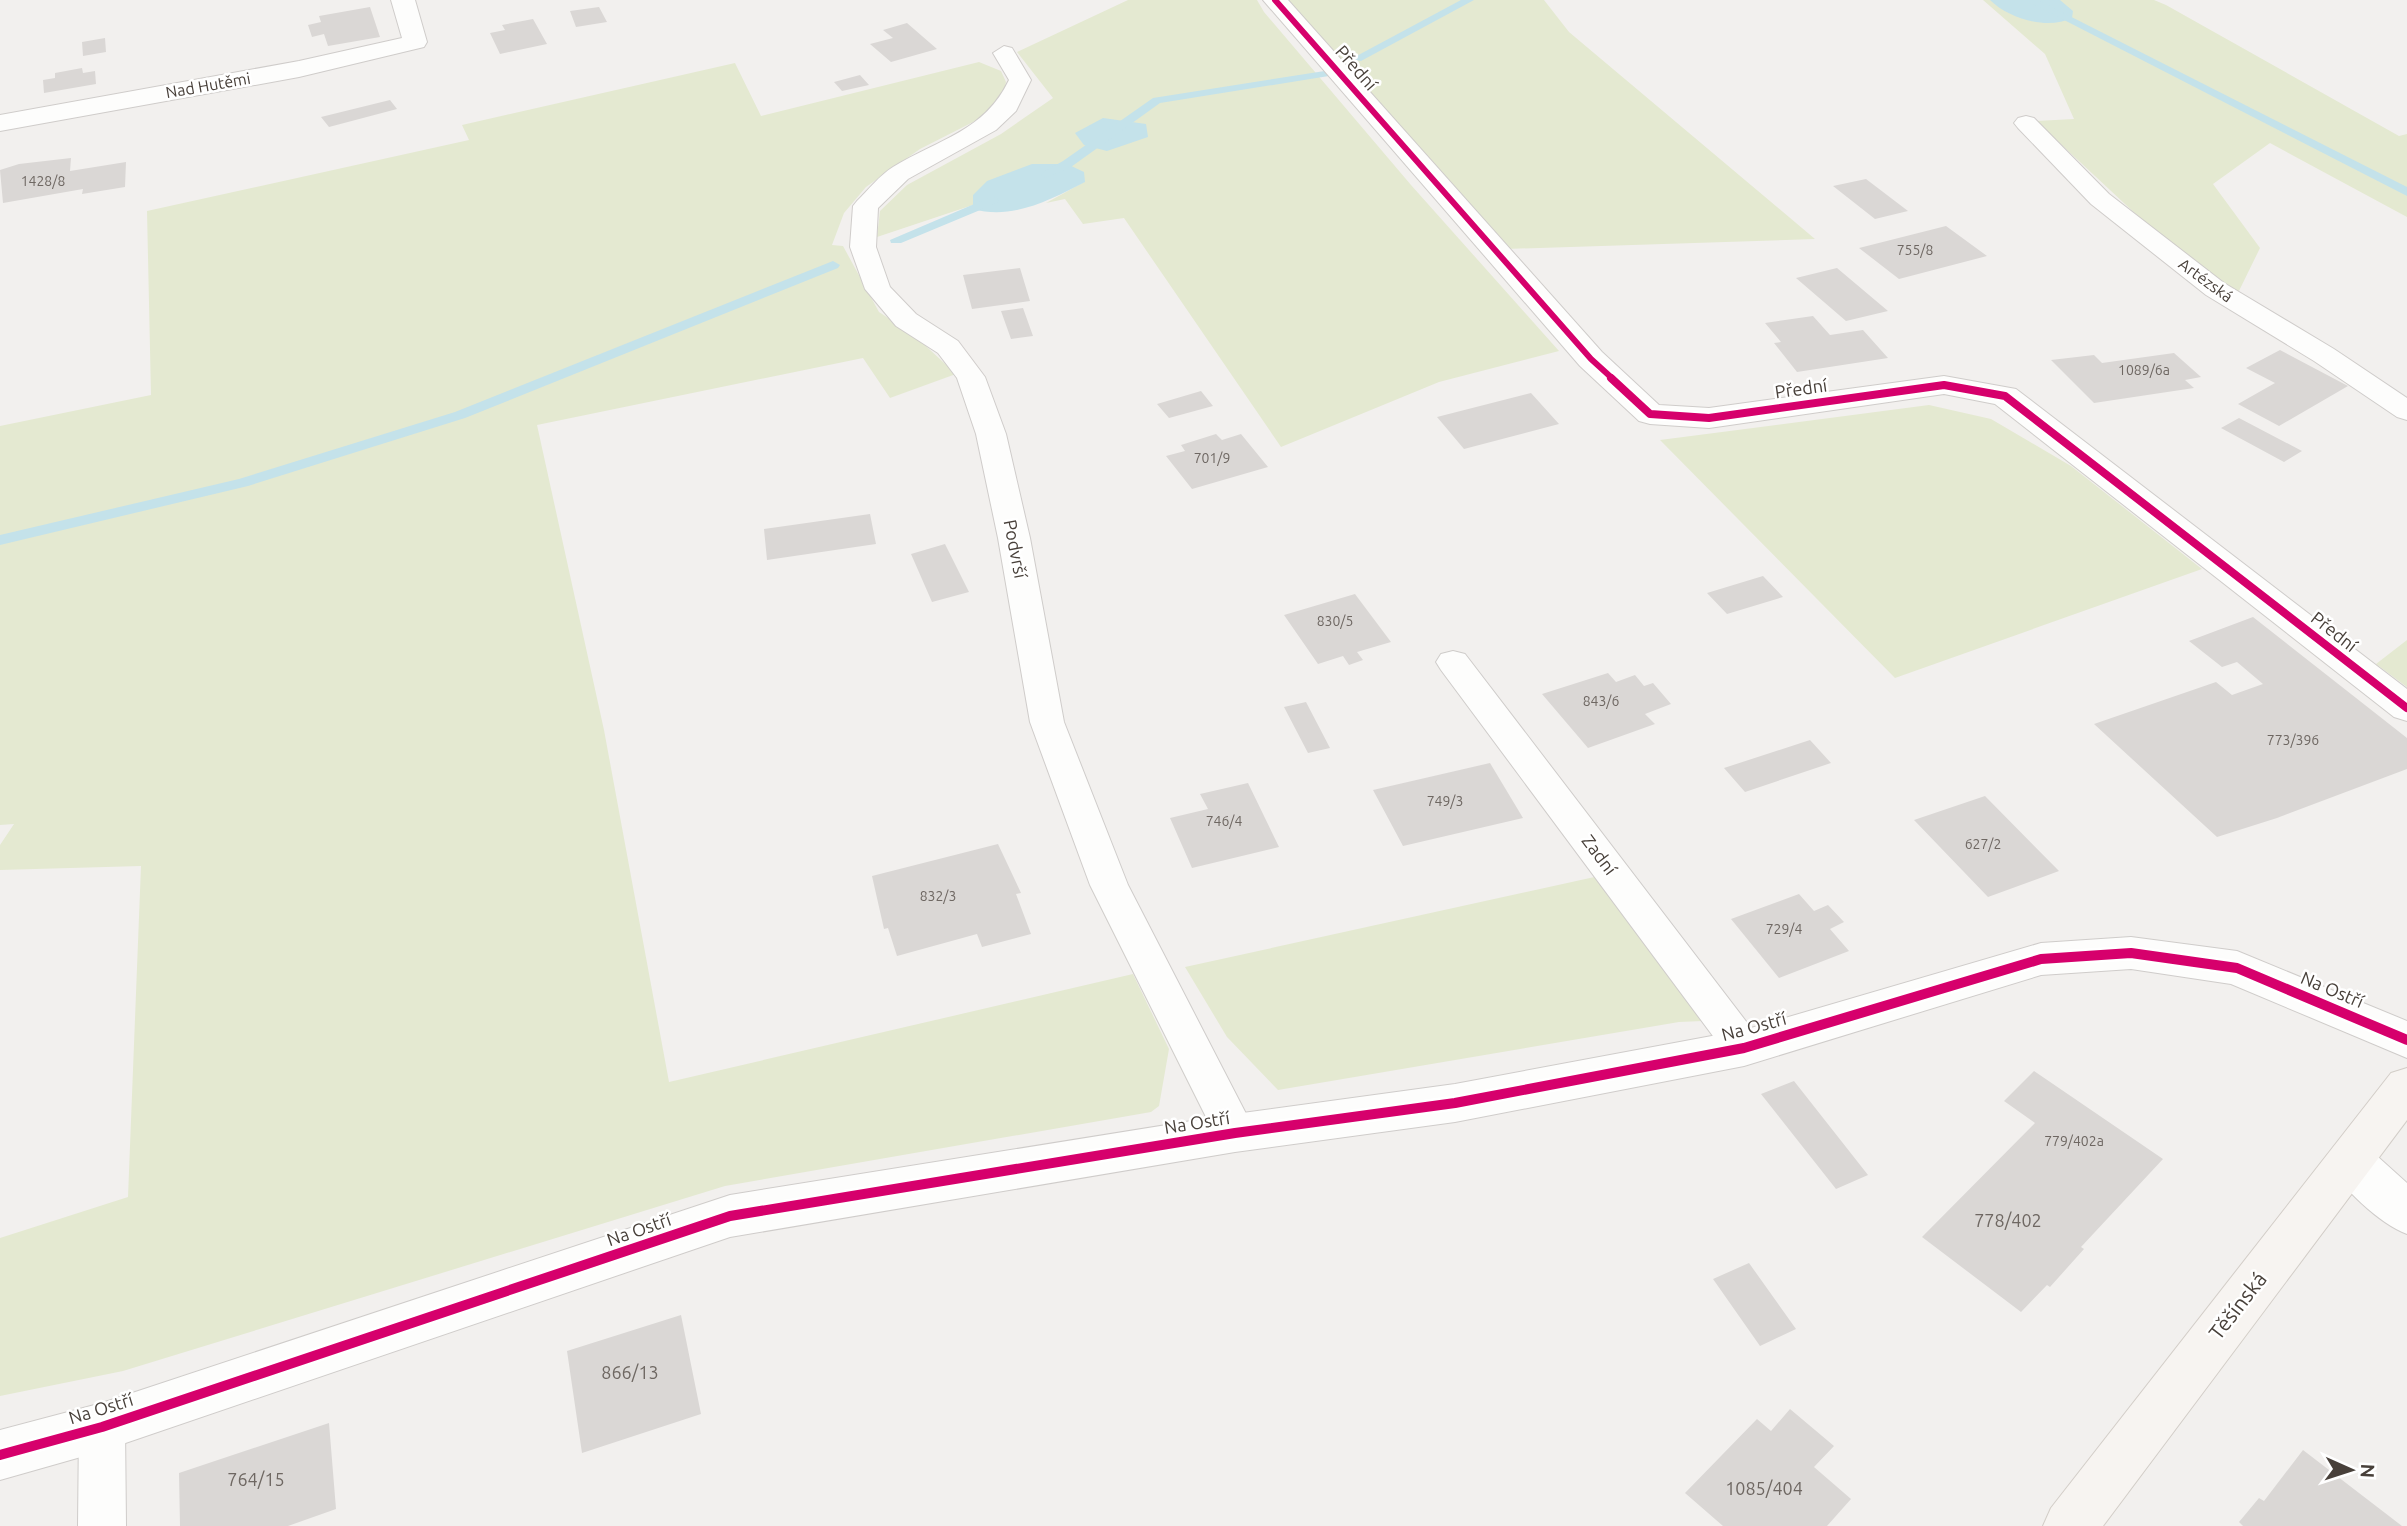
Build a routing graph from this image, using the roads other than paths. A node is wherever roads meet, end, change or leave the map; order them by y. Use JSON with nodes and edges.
{"nodes":[{"id":1,"x":403,"y":0,"type":"edge"},
{"id":2,"x":1275,"y":0,"type":"edge"},
{"id":3,"x":1004,"y":53,"type":"dead end"},
{"id":4,"x":0,"y":123,"type":"edge"},
{"id":5,"x":2026,"y":123,"type":"dead end"},
{"id":6,"x":2407,"y":411,"type":"edge"},
{"id":7,"x":1453,"y":662,"type":"dead end"},
{"id":8,"x":2407,"y":708,"type":"edge"},
{"id":9,"x":2407,"y":1040,"type":"edge"},
{"id":10,"x":1744,"y":1048,"type":"junction"},
{"id":11,"x":2407,"y":1086,"type":"edge"},
{"id":12,"x":1234,"y":1133,"type":"junction"},
{"id":13,"x":2351,"y":1161,"type":"junction"},
{"id":14,"x":2407,"y":1213,"type":"edge"},
{"id":15,"x":102,"y":1427,"type":"junction"},
{"id":16,"x":0,"y":1455,"type":"edge"},
{"id":17,"x":102,"y":1526,"type":"edge"},
{"id":18,"x":2070,"y":1526,"type":"edge"}],
"edges":[{"from":1,"to":4,"type":"street","name":"Nad Hutěmi"},
{"from":2,"to":8,"type":"street","name":"Přední"},
{"from":3,"to":12,"type":"lane","name":"Podvrší"},
{"from":5,"to":6,"type":"lane","name":"Artézská"},
{"from":7,"to":10,"type":"lane","name":"Zadní"},
{"from":9,"to":10,"type":"street","name":"Na Ostří"},
{"from":10,"to":12,"type":"street","name":"Na Ostří"},
{"from":11,"to":13,"type":"main road","name":"Těšínská"},
{"from":12,"to":15,"type":"street","name":"Na Ostří"},
{"from":13,"to":14,"type":"street"},
{"from":13,"to":18,"type":"main road","name":"Těšínská"},
{"from":15,"to":16,"type":"street","name":"Na Ostří"},
{"from":15,"to":17,"type":"lane"}]}
